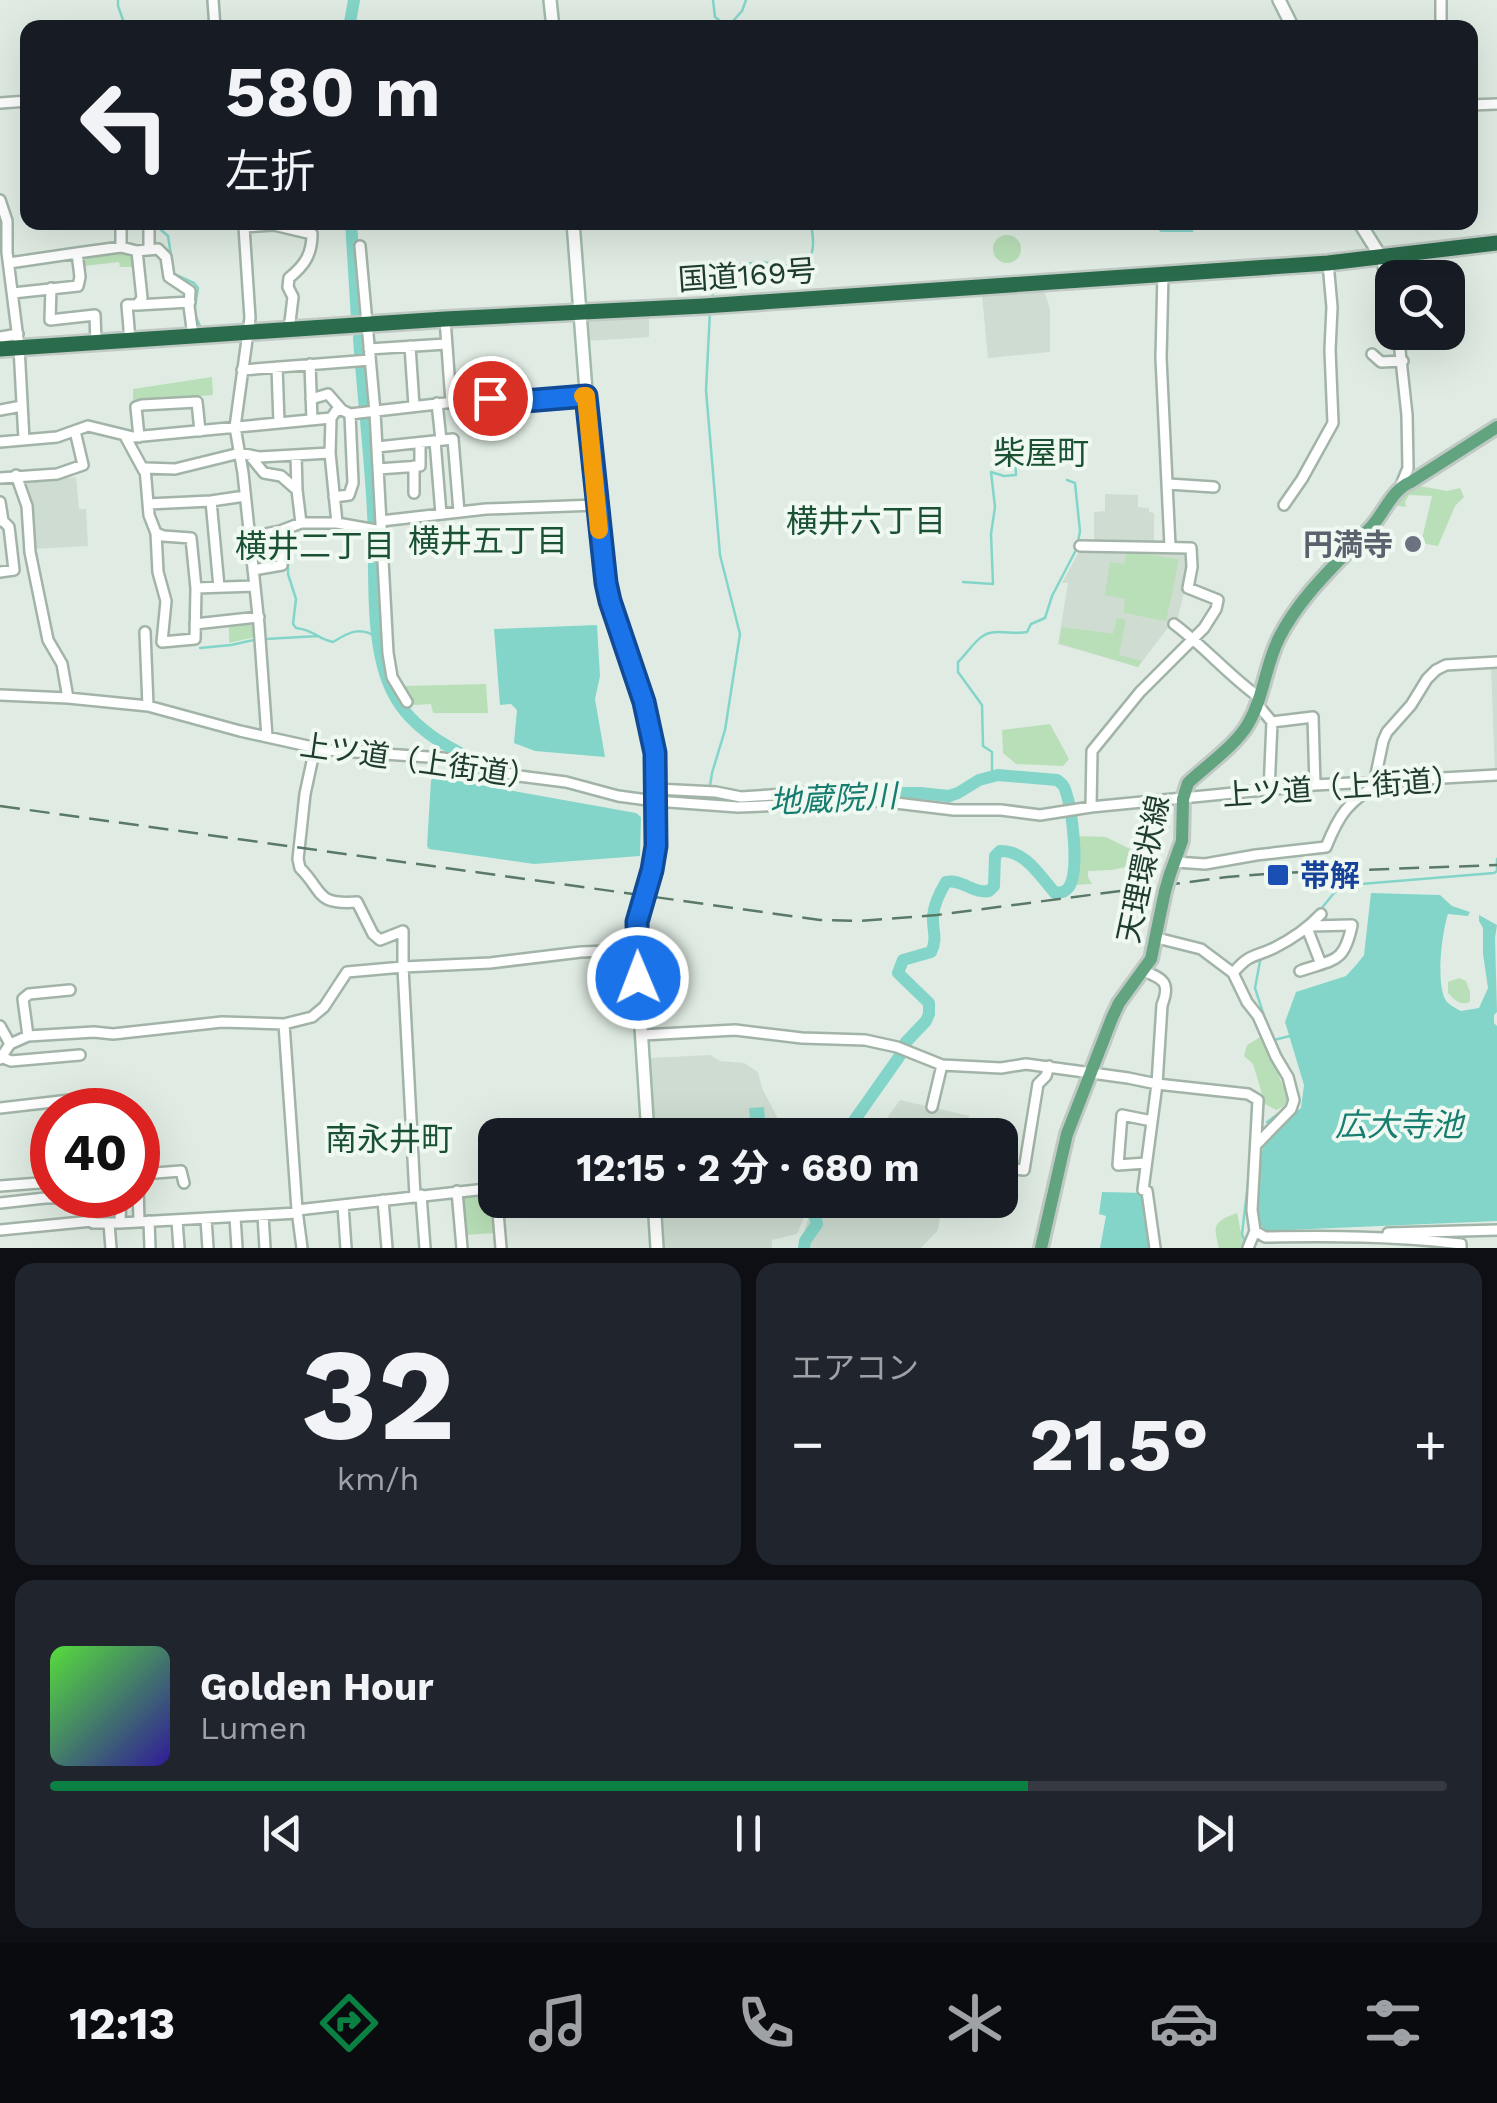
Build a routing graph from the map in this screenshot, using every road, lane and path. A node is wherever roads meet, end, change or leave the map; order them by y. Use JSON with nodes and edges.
{"nodes":[{"id":1,"x":0,"y":200,"type":"edge"},
{"id":2,"x":121,"y":230,"type":"edge"},
{"id":3,"x":149,"y":230,"type":"edge"},
{"id":4,"x":242,"y":230,"type":"edge"},
{"id":5,"x":297,"y":230,"type":"edge"},
{"id":6,"x":574,"y":230,"type":"edge"},
{"id":7,"x":1364,"y":230,"type":"edge"},
{"id":8,"x":1497,"y":243,"type":"edge"},
{"id":9,"x":360,"y":246,"type":"dead end"},
{"id":10,"x":122,"y":247,"type":"junction"},
{"id":11,"x":143,"y":250,"type":"junction"},
{"id":12,"x":77,"y":253,"type":"junction"},
{"id":13,"x":1380,"y":258,"type":"junction"},
{"id":14,"x":9,"y":263,"type":"junction"},
{"id":15,"x":1328,"y":263,"type":"junction"},
{"id":16,"x":1163,"y":274,"type":"junction"},
{"id":17,"x":5,"y":278,"type":"edge"},
{"id":18,"x":51,"y":288,"type":"junction"},
{"id":19,"x":13,"y":292,"type":"junction"},
{"id":20,"x":190,"y":302,"type":"junction"},
{"id":21,"x":137,"y":305,"type":"junction"},
{"id":22,"x":580,"y":311,"type":"junction"},
{"id":23,"x":445,"y":319,"type":"junction"},
{"id":24,"x":367,"y":325,"type":"junction"},
{"id":25,"x":290,"y":330,"type":"junction"},
{"id":26,"x":246,"y":333,"type":"junction"},
{"id":27,"x":193,"y":336,"type":"junction"},
{"id":28,"x":0,"y":337,"type":"edge"},
{"id":29,"x":18,"y":340,"type":"junction"},
{"id":30,"x":130,"y":340,"type":"junction"},
{"id":31,"x":96,"y":342,"type":"junction"},
{"id":32,"x":446,"y":344,"type":"junction"},
{"id":33,"x":410,"y":346,"type":"junction"},
{"id":34,"x":0,"y":348,"type":"edge"},
{"id":35,"x":1401,"y":350,"type":"edge"},
{"id":36,"x":1372,"y":354,"type":"dead end"},
{"id":37,"x":365,"y":357,"type":"junction"},
{"id":38,"x":1403,"y":361,"type":"junction"},
{"id":39,"x":310,"y":364,"type":"junction"},
{"id":40,"x":277,"y":367,"type":"junction"},
{"id":41,"x":242,"y":370,"type":"junction"},
{"id":42,"x":586,"y":396,"type":"junction"},
{"id":43,"x":311,"y":400,"type":"junction"},
{"id":44,"x":450,"y":402,"type":"junction"},
{"id":45,"x":437,"y":403,"type":"junction"},
{"id":46,"x":22,"y":406,"type":"junction"},
{"id":47,"x":414,"y":406,"type":"junction"},
{"id":48,"x":0,"y":410,"type":"edge"},
{"id":49,"x":346,"y":412,"type":"junction"},
{"id":50,"x":369,"y":412,"type":"junction"},
{"id":51,"x":331,"y":418,"type":"junction"},
{"id":52,"x":312,"y":420,"type":"junction"},
{"id":53,"x":279,"y":423,"type":"junction"},
{"id":54,"x":235,"y":427,"type":"junction"},
{"id":55,"x":1497,"y":427,"type":"edge"},
{"id":56,"x":200,"y":430,"type":"junction"},
{"id":57,"x":75,"y":431,"type":"junction"},
{"id":58,"x":125,"y":435,"type":"junction"},
{"id":59,"x":138,"y":437,"type":"junction"},
{"id":60,"x":24,"y":440,"type":"junction"},
{"id":61,"x":438,"y":440,"type":"junction"},
{"id":62,"x":0,"y":442,"type":"edge"},
{"id":63,"x":420,"y":442,"type":"junction"},
{"id":64,"x":376,"y":448,"type":"junction"},
{"id":65,"x":330,"y":454,"type":"junction"},
{"id":66,"x":245,"y":455,"type":"junction"},
{"id":67,"x":296,"y":455,"type":"junction"},
{"id":68,"x":414,"y":466,"type":"junction"},
{"id":69,"x":378,"y":469,"type":"junction"},
{"id":70,"x":146,"y":473,"type":"junction"},
{"id":71,"x":16,"y":476,"type":"junction"},
{"id":72,"x":0,"y":478,"type":"edge"},
{"id":73,"x":1168,"y":484,"type":"junction"},
{"id":74,"x":1401,"y":485,"type":"junction"},
{"id":75,"x":1214,"y":488,"type":"dead end"},
{"id":76,"x":298,"y":490,"type":"junction"},
{"id":77,"x":414,"y":492,"type":"dead end"},
{"id":78,"x":245,"y":496,"type":"junction"},
{"id":79,"x":334,"y":496,"type":"junction"},
{"id":80,"x":210,"y":501,"type":"junction"},
{"id":81,"x":0,"y":502,"type":"edge"},
{"id":82,"x":148,"y":504,"type":"junction"},
{"id":83,"x":597,"y":505,"type":"junction"},
{"id":84,"x":1284,"y":505,"type":"dead end"},
{"id":85,"x":460,"y":512,"type":"junction"},
{"id":86,"x":441,"y":514,"type":"junction"},
{"id":87,"x":1,"y":521,"type":"edge"},
{"id":88,"x":301,"y":523,"type":"junction"},
{"id":89,"x":336,"y":523,"type":"junction"},
{"id":90,"x":376,"y":528,"type":"junction"},
{"id":91,"x":280,"y":531,"type":"junction"},
{"id":92,"x":156,"y":533,"type":"junction"},
{"id":93,"x":250,"y":537,"type":"junction"},
{"id":94,"x":1080,"y":546,"type":"dead end"},
{"id":95,"x":1170,"y":546,"type":"junction"},
{"id":96,"x":253,"y":570,"type":"junction"},
{"id":97,"x":0,"y":572,"type":"edge"},
{"id":98,"x":255,"y":586,"type":"junction"},
{"id":99,"x":220,"y":587,"type":"junction"},
{"id":100,"x":196,"y":588,"type":"junction"},
{"id":101,"x":258,"y":617,"type":"junction"},
{"id":102,"x":196,"y":624,"type":"junction"},
{"id":103,"x":1174,"y":624,"type":"dead end"},
{"id":104,"x":145,"y":632,"type":"dead end"},
{"id":105,"x":1194,"y":640,"type":"junction"},
{"id":106,"x":1497,"y":662,"type":"edge"},
{"id":107,"x":0,"y":695,"type":"edge"},
{"id":108,"x":68,"y":698,"type":"junction"},
{"id":109,"x":407,"y":702,"type":"dead end"},
{"id":110,"x":1259,"y":702,"type":"junction"},
{"id":111,"x":148,"y":706,"type":"junction"},
{"id":112,"x":1272,"y":722,"type":"junction"},
{"id":113,"x":267,"y":737,"type":"junction"},
{"id":114,"x":315,"y":748,"type":"junction"},
{"id":115,"x":1492,"y":776,"type":"edge"},
{"id":116,"x":1377,"y":783,"type":"junction"},
{"id":117,"x":1315,"y":785,"type":"junction"},
{"id":118,"x":1269,"y":791,"type":"junction"},
{"id":119,"x":655,"y":795,"type":"junction"},
{"id":120,"x":832,"y":799,"type":"junction"},
{"id":121,"x":1182,"y":799,"type":"junction"},
{"id":122,"x":1092,"y":807,"type":"junction"},
{"id":123,"x":1173,"y":868,"type":"junction"},
{"id":124,"x":1321,"y":914,"type":"dead end"},
{"id":125,"x":1308,"y":927,"type":"junction"},
{"id":126,"x":1157,"y":938,"type":"junction"},
{"id":127,"x":636,"y":950,"type":"junction"},
{"id":128,"x":1321,"y":964,"type":"junction"},
{"id":129,"x":404,"y":967,"type":"junction"},
{"id":130,"x":1144,"y":972,"type":"junction"},
{"id":131,"x":1300,"y":972,"type":"dead end"},
{"id":132,"x":1233,"y":973,"type":"junction"},
{"id":133,"x":70,"y":990,"type":"dead end"},
{"id":134,"x":284,"y":1024,"type":"junction"},
{"id":135,"x":0,"y":1026,"type":"edge"},
{"id":136,"x":642,"y":1035,"type":"junction"},
{"id":137,"x":28,"y":1036,"type":"junction"},
{"id":138,"x":10,"y":1044,"type":"junction"},
{"id":139,"x":80,"y":1056,"type":"dead end"},
{"id":140,"x":0,"y":1058,"type":"edge"},
{"id":141,"x":942,"y":1064,"type":"junction"},
{"id":142,"x":1049,"y":1066,"type":"junction"},
{"id":143,"x":1090,"y":1072,"type":"junction"},
{"id":144,"x":1158,"y":1084,"type":"junction"},
{"id":145,"x":30,"y":1105,"type":"edge"},
{"id":146,"x":932,"y":1107,"type":"dead end"},
{"id":147,"x":0,"y":1108,"type":"edge"},
{"id":148,"x":647,"y":1118,"type":"edge"},
{"id":149,"x":1152,"y":1121,"type":"junction"},
{"id":150,"x":1257,"y":1144,"type":"junction"},
{"id":151,"x":1146,"y":1163,"type":"junction"},
{"id":152,"x":1018,"y":1170,"type":"edge"},
{"id":153,"x":184,"y":1183,"type":"dead end"},
{"id":154,"x":30,"y":1184,"type":"edge"},
{"id":155,"x":0,"y":1186,"type":"edge"},
{"id":156,"x":478,"y":1189,"type":"edge"},
{"id":157,"x":457,"y":1191,"type":"junction"},
{"id":158,"x":418,"y":1196,"type":"junction"},
{"id":159,"x":30,"y":1200,"type":"edge"},
{"id":160,"x":383,"y":1200,"type":"junction"},
{"id":161,"x":0,"y":1203,"type":"edge"},
{"id":162,"x":343,"y":1205,"type":"junction"},
{"id":163,"x":297,"y":1211,"type":"junction"},
{"id":164,"x":263,"y":1215,"type":"junction"},
{"id":165,"x":235,"y":1217,"type":"junction"},
{"id":166,"x":120,"y":1218,"type":"edge"},
{"id":167,"x":498,"y":1218,"type":"edge"},
{"id":168,"x":655,"y":1218,"type":"edge"},
{"id":169,"x":206,"y":1219,"type":"junction"},
{"id":170,"x":92,"y":1220,"type":"joint"},
{"id":171,"x":177,"y":1220,"type":"junction"},
{"id":172,"x":144,"y":1222,"type":"junction"},
{"id":173,"x":120,"y":1223,"type":"junction"},
{"id":174,"x":109,"y":1224,"type":"junction"},
{"id":175,"x":0,"y":1230,"type":"edge"},
{"id":176,"x":1497,"y":1230,"type":"edge"},
{"id":177,"x":1255,"y":1231,"type":"junction"},
{"id":178,"x":1350,"y":1235,"type":"junction"},
{"id":179,"x":111,"y":1248,"type":"edge"},
{"id":180,"x":150,"y":1248,"type":"edge"},
{"id":181,"x":179,"y":1248,"type":"edge"},
{"id":182,"x":208,"y":1248,"type":"edge"},
{"id":183,"x":237,"y":1248,"type":"edge"},
{"id":184,"x":265,"y":1248,"type":"edge"},
{"id":185,"x":302,"y":1248,"type":"edge"},
{"id":186,"x":346,"y":1248,"type":"edge"},
{"id":187,"x":386,"y":1248,"type":"edge"},
{"id":188,"x":425,"y":1248,"type":"edge"},
{"id":189,"x":462,"y":1248,"type":"edge"},
{"id":190,"x":501,"y":1248,"type":"edge"},
{"id":191,"x":657,"y":1248,"type":"edge"},
{"id":192,"x":1040,"y":1248,"type":"edge"},
{"id":193,"x":1154,"y":1248,"type":"edge"},
{"id":194,"x":1248,"y":1248,"type":"edge"},
{"id":195,"x":1462,"y":1248,"type":"edge"}],
"edges":[{"from":1,"to":14,"type":"street"},
{"from":2,"to":10,"type":"street"},
{"from":3,"to":11,"type":"street"},
{"from":4,"to":26,"type":"street"},
{"from":5,"to":25,"type":"street"},
{"from":6,"to":22,"type":"street"},
{"from":7,"to":13,"type":"street"},
{"from":8,"to":13,"type":"highway","name":"国道169号"},
{"from":9,"to":24,"type":"street"},
{"from":10,"to":11,"type":"street"},
{"from":10,"to":12,"type":"street"},
{"from":11,"to":20,"type":"street"},
{"from":11,"to":21,"type":"street"},
{"from":12,"to":14,"type":"street"},
{"from":12,"to":18,"type":"street"},
{"from":13,"to":15,"type":"highway","name":"国道169号"},
{"from":14,"to":17,"type":"street"},
{"from":15,"to":16,"type":"highway","name":"国道169号"},
{"from":15,"to":84,"type":"street"},
{"from":16,"to":22,"type":"highway","name":"国道169号"},
{"from":16,"to":73,"type":"street"},
{"from":17,"to":19,"type":"street"},
{"from":18,"to":19,"type":"street"},
{"from":18,"to":31,"type":"street"},
{"from":19,"to":29,"type":"street"},
{"from":20,"to":21,"type":"street"},
{"from":20,"to":27,"type":"street"},
{"from":21,"to":30,"type":"street"},
{"from":22,"to":23,"type":"highway","name":"国道169号"},
{"from":22,"to":42,"type":"street"},
{"from":23,"to":24,"type":"highway","name":"国道169号"},
{"from":23,"to":32,"type":"street"},
{"from":24,"to":25,"type":"highway","name":"国道169号"},
{"from":24,"to":37,"type":"street"},
{"from":25,"to":26,"type":"highway","name":"国道169号"},
{"from":26,"to":27,"type":"highway","name":"国道169号"},
{"from":26,"to":41,"type":"street"},
{"from":27,"to":30,"type":"highway","name":"国道169号"},
{"from":28,"to":29,"type":"street"},
{"from":29,"to":31,"type":"highway","name":"国道169号"},
{"from":29,"to":34,"type":"highway","name":"国道169号"},
{"from":29,"to":46,"type":"street"},
{"from":30,"to":31,"type":"highway","name":"国道169号"},
{"from":32,"to":33,"type":"street"},
{"from":32,"to":44,"type":"street"},
{"from":33,"to":37,"type":"street"},
{"from":33,"to":47,"type":"street"},
{"from":35,"to":38,"type":"street"},
{"from":36,"to":38,"type":"street"},
{"from":37,"to":39,"type":"street"},
{"from":37,"to":50,"type":"street"},
{"from":38,"to":74,"type":"street"},
{"from":39,"to":40,"type":"street"},
{"from":39,"to":43,"type":"street"},
{"from":40,"to":41,"type":"street"},
{"from":40,"to":53,"type":"street"},
{"from":41,"to":54,"type":"street"},
{"from":42,"to":44,"type":"street"},
{"from":42,"to":83,"type":"street"},
{"from":43,"to":49,"type":"street"},
{"from":43,"to":52,"type":"street"},
{"from":44,"to":45,"type":"street"},
{"from":45,"to":47,"type":"street"},
{"from":45,"to":61,"type":"street"},
{"from":46,"to":48,"type":"street"},
{"from":46,"to":60,"type":"street"},
{"from":47,"to":50,"type":"street"},
{"from":49,"to":50,"type":"street"},
{"from":49,"to":51,"type":"street"},
{"from":49,"to":79,"type":"street"},
{"from":50,"to":64,"type":"street"},
{"from":51,"to":52,"type":"street"},
{"from":51,"to":65,"type":"street"},
{"from":52,"to":53,"type":"street"},
{"from":53,"to":54,"type":"street"},
{"from":54,"to":56,"type":"street"},
{"from":54,"to":66,"type":"street"},
{"from":55,"to":74,"type":"main road","name":"天理環状線"},
{"from":56,"to":59,"type":"street"},
{"from":56,"to":59,"type":"street"},
{"from":57,"to":58,"type":"street"},
{"from":57,"to":60,"type":"street"},
{"from":57,"to":71,"type":"street"},
{"from":58,"to":59,"type":"street"},
{"from":58,"to":70,"type":"street"},
{"from":60,"to":62,"type":"street"},
{"from":61,"to":63,"type":"street"},
{"from":61,"to":85,"type":"street"},
{"from":61,"to":86,"type":"street"},
{"from":63,"to":64,"type":"street"},
{"from":63,"to":68,"type":"street"},
{"from":64,"to":69,"type":"street"},
{"from":65,"to":67,"type":"street"},
{"from":65,"to":79,"type":"street"},
{"from":66,"to":67,"type":"street"},
{"from":66,"to":70,"type":"street"},
{"from":66,"to":76,"type":"street"},
{"from":66,"to":78,"type":"street"},
{"from":67,"to":76,"type":"street"},
{"from":68,"to":69,"type":"street"},
{"from":68,"to":77,"type":"street"},
{"from":69,"to":90,"type":"street"},
{"from":70,"to":82,"type":"street"},
{"from":71,"to":72,"type":"street"},
{"from":71,"to":108,"type":"street"},
{"from":73,"to":75,"type":"street"},
{"from":73,"to":95,"type":"street"},
{"from":74,"to":110,"type":"main road","name":"天理環状線"},
{"from":76,"to":88,"type":"street"},
{"from":78,"to":80,"type":"street"},
{"from":78,"to":93,"type":"street"},
{"from":79,"to":89,"type":"street"},
{"from":80,"to":82,"type":"street"},
{"from":80,"to":99,"type":"street"},
{"from":81,"to":87,"type":"street"},
{"from":82,"to":92,"type":"street"},
{"from":83,"to":85,"type":"street"},
{"from":83,"to":119,"type":"street"},
{"from":85,"to":86,"type":"street"},
{"from":86,"to":90,"type":"street"},
{"from":87,"to":97,"type":"street"},
{"from":88,"to":89,"type":"street"},
{"from":88,"to":91,"type":"street"},
{"from":89,"to":90,"type":"street"},
{"from":90,"to":109,"type":"street"},
{"from":91,"to":93,"type":"street"},
{"from":91,"to":96,"type":"street"},
{"from":92,"to":100,"type":"street"},
{"from":92,"to":102,"type":"street"},
{"from":93,"to":96,"type":"street"},
{"from":94,"to":95,"type":"street"},
{"from":95,"to":105,"type":"street"},
{"from":96,"to":98,"type":"street"},
{"from":98,"to":99,"type":"street"},
{"from":98,"to":101,"type":"street"},
{"from":99,"to":100,"type":"street"},
{"from":100,"to":102,"type":"street"},
{"from":101,"to":102,"type":"street"},
{"from":101,"to":113,"type":"street"},
{"from":103,"to":105,"type":"street"},
{"from":104,"to":111,"type":"street"},
{"from":105,"to":110,"type":"street"},
{"from":105,"to":122,"type":"street"},
{"from":106,"to":116,"type":"street"},
{"from":107,"to":108,"type":"street","name":"上ツ道（上街道）"},
{"from":108,"to":111,"type":"street","name":"上ツ道（上街道）"},
{"from":110,"to":112,"type":"street"},
{"from":110,"to":121,"type":"main road","name":"天理環状線"},
{"from":111,"to":113,"type":"street","name":"上ツ道（上街道）"},
{"from":112,"to":117,"type":"street"},
{"from":112,"to":118,"type":"street"},
{"from":113,"to":114,"type":"street","name":"上ツ道（上街道）"},
{"from":114,"to":119,"type":"street","name":"上ツ道（上街道）"},
{"from":114,"to":129,"type":"street"},
{"from":115,"to":116,"type":"street","name":"上ツ道（上街道）"},
{"from":116,"to":117,"type":"street","name":"上ツ道（上街道）"},
{"from":116,"to":123,"type":"street"},
{"from":117,"to":118,"type":"street","name":"上ツ道（上街道）"},
{"from":118,"to":121,"type":"street","name":"上ツ道（上街道）"},
{"from":119,"to":120,"type":"street","name":"上ツ道（上街道）"},
{"from":119,"to":120,"type":"street"},
{"from":119,"to":127,"type":"street"},
{"from":120,"to":122,"type":"street","name":"上ツ道（上街道）"},
{"from":121,"to":122,"type":"street","name":"上ツ道（上街道）"},
{"from":121,"to":123,"type":"main road","name":"天理環状線"},
{"from":123,"to":126,"type":"main road","name":"天理環状線","bridge":true},
{"from":124,"to":125,"type":"street"},
{"from":125,"to":128,"type":"street"},
{"from":125,"to":128,"type":"street"},
{"from":125,"to":132,"type":"street"},
{"from":126,"to":130,"type":"main road","name":"天理環状線"},
{"from":126,"to":132,"type":"street"},
{"from":127,"to":129,"type":"street"},
{"from":127,"to":136,"type":"street"},
{"from":128,"to":131,"type":"street"},
{"from":129,"to":134,"type":"street"},
{"from":129,"to":158,"type":"street"},
{"from":130,"to":143,"type":"main road","name":"天理環状線"},
{"from":130,"to":144,"type":"street"},
{"from":132,"to":150,"type":"street"},
{"from":133,"to":137,"type":"street"},
{"from":134,"to":137,"type":"street"},
{"from":134,"to":163,"type":"street"},
{"from":135,"to":138,"type":"street"},
{"from":136,"to":141,"type":"street"},
{"from":136,"to":148,"type":"street"},
{"from":137,"to":138,"type":"street"},
{"from":138,"to":140,"type":"street"},
{"from":139,"to":140,"type":"street"},
{"from":141,"to":142,"type":"street"},
{"from":141,"to":146,"type":"street"},
{"from":142,"to":143,"type":"street"},
{"from":142,"to":152,"type":"street"},
{"from":143,"to":144,"type":"street"},
{"from":143,"to":192,"type":"main road","name":"天理環状線"},
{"from":144,"to":149,"type":"street"},
{"from":144,"to":150,"type":"street"},
{"from":145,"to":147,"type":"street"},
{"from":149,"to":151,"type":"street"},
{"from":149,"to":151,"type":"street"},
{"from":150,"to":177,"type":"street"},
{"from":151,"to":193,"type":"street"},
{"from":153,"to":172,"type":"street"},
{"from":154,"to":155,"type":"street"},
{"from":156,"to":157,"type":"street"},
{"from":157,"to":158,"type":"street"},
{"from":157,"to":189,"type":"street"},
{"from":158,"to":160,"type":"street"},
{"from":158,"to":188,"type":"street"},
{"from":159,"to":161,"type":"street"},
{"from":160,"to":162,"type":"street"},
{"from":160,"to":187,"type":"street"},
{"from":162,"to":163,"type":"street"},
{"from":162,"to":186,"type":"street"},
{"from":163,"to":164,"type":"street"},
{"from":163,"to":185,"type":"street"},
{"from":164,"to":165,"type":"street"},
{"from":164,"to":184,"type":"street"},
{"from":165,"to":169,"type":"street"},
{"from":165,"to":183,"type":"street"},
{"from":166,"to":173,"type":"street"},
{"from":167,"to":190,"type":"street"},
{"from":168,"to":191,"type":"street"},
{"from":169,"to":171,"type":"street"},
{"from":169,"to":182,"type":"street"},
{"from":170,"to":174,"type":"street"},
{"from":170,"to":175,"type":"street"},
{"from":171,"to":172,"type":"street"},
{"from":171,"to":181,"type":"street"},
{"from":172,"to":173,"type":"street"},
{"from":172,"to":180,"type":"street"},
{"from":173,"to":174,"type":"street"},
{"from":174,"to":179,"type":"street"},
{"from":176,"to":178,"type":"street"},
{"from":177,"to":178,"type":"street"},
{"from":177,"to":194,"type":"street"},
{"from":178,"to":195,"type":"street"}]}
